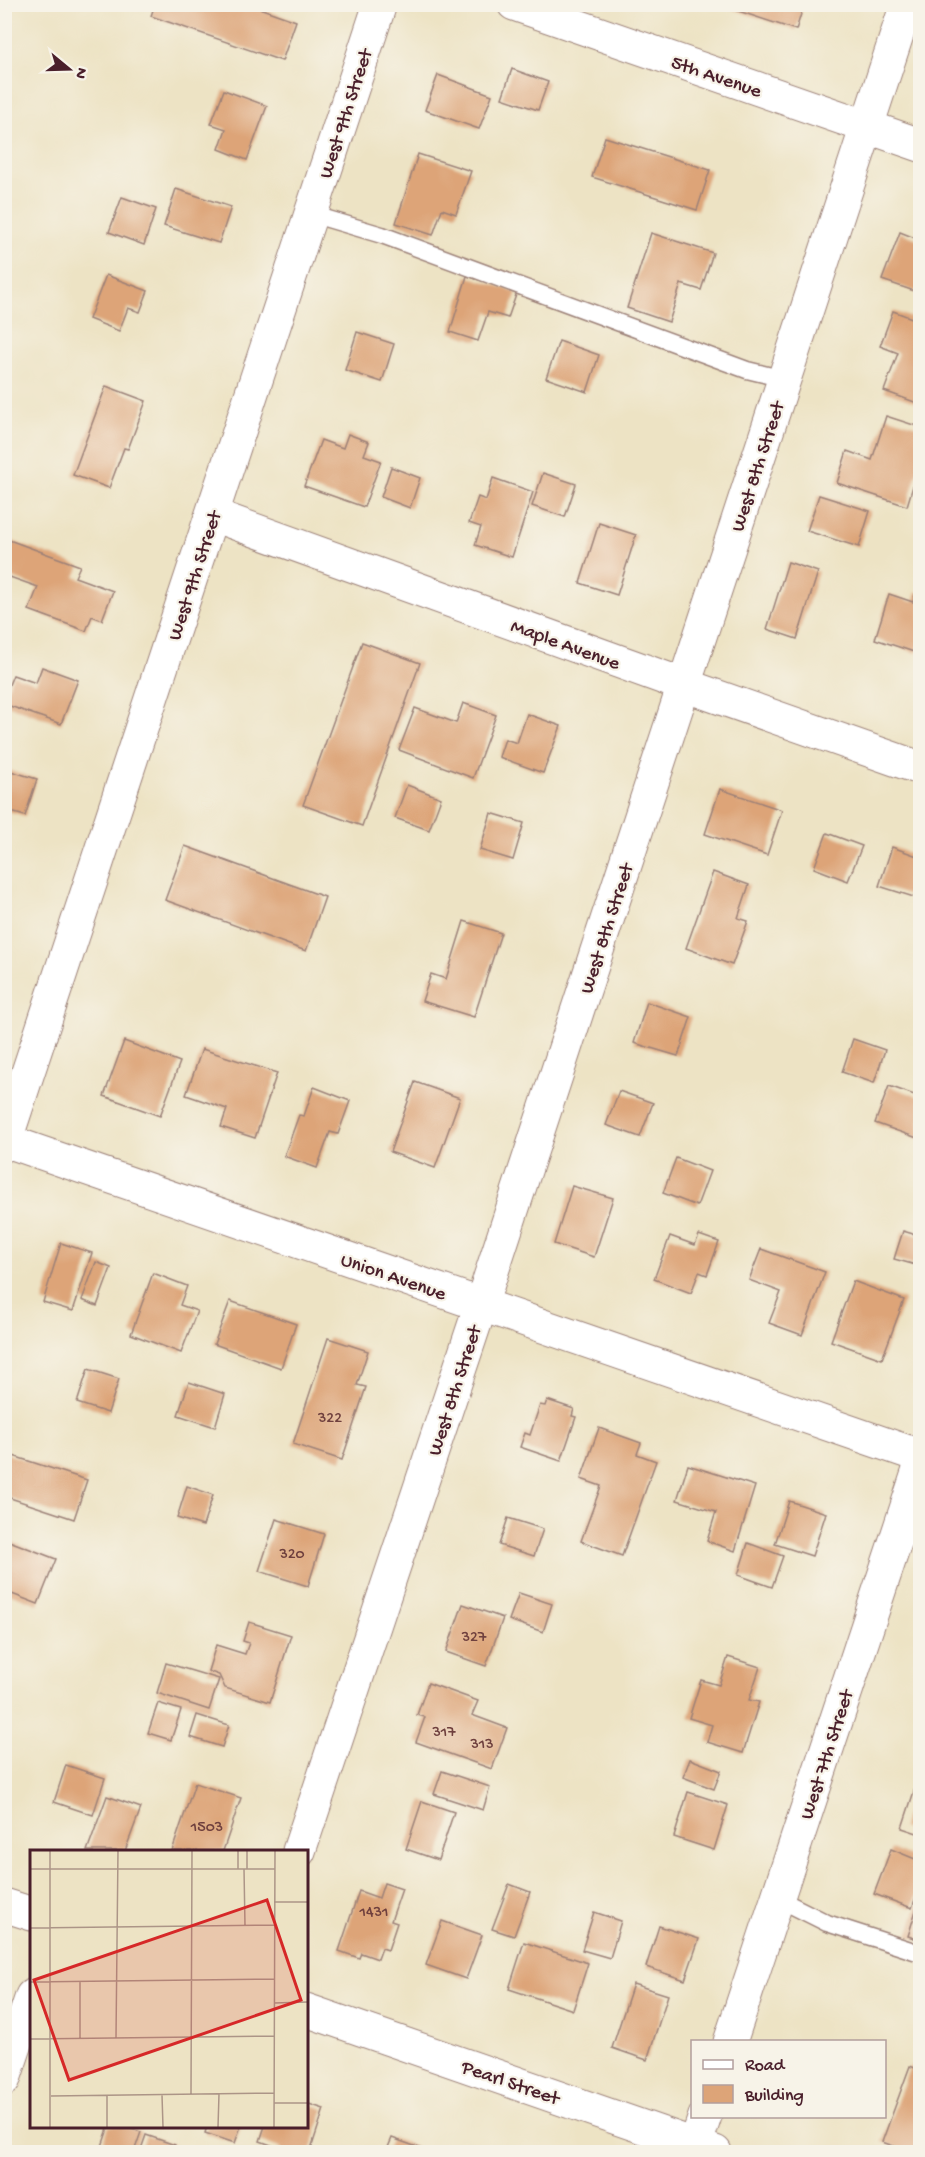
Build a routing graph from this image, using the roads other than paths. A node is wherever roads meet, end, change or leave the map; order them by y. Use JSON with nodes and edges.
{"nodes":[{"id":1,"x":380,"y":4,"type":"edge"},
{"id":2,"x":514,"y":4,"type":"edge"},
{"id":3,"x":907,"y":4,"type":"edge"},
{"id":4,"x":866,"y":127,"type":"junction"},
{"id":5,"x":921,"y":145,"type":"edge"},
{"id":6,"x":311,"y":214,"type":"junction"},
{"id":7,"x":784,"y":379,"type":"junction"},
{"id":8,"x":213,"y":514,"type":"junction"},
{"id":9,"x":684,"y":685,"type":"junction"},
{"id":10,"x":921,"y":768,"type":"edge"},
{"id":11,"x":5,"y":1142,"type":"edge"},
{"id":12,"x":481,"y":1305,"type":"junction"},
{"id":13,"x":921,"y":1456,"type":"edge"},
{"id":14,"x":921,"y":1467,"type":"edge"},
{"id":15,"x":299,"y":1850,"type":"edge"},
{"id":16,"x":777,"y":1898,"type":"junction"},
{"id":17,"x":4,"y":1905,"type":"edge"},
{"id":18,"x":30,"y":1913,"type":"edge"},
{"id":19,"x":921,"y":1953,"type":"edge"},
{"id":20,"x":30,"y":2002,"type":"edge"},
{"id":21,"x":308,"y":2011,"type":"edge"},
{"id":22,"x":731,"y":2040,"type":"edge"},
{"id":23,"x":4,"y":2079,"type":"edge"},
{"id":24,"x":705,"y":2138,"type":"edge"}],
"edges":[{"from":1,"to":6,"type":"street","name":"West 9th Street"},
{"from":2,"to":4,"type":"street","name":"5th Avenue"},
{"from":3,"to":4,"type":"street","name":"West 8th Street"},
{"from":4,"to":5,"type":"street","name":"5th Avenue"},
{"from":4,"to":7,"type":"street","name":"West 8th Street"},
{"from":6,"to":7,"type":"lane"},
{"from":6,"to":8,"type":"street","name":"West 9th Street"},
{"from":7,"to":9,"type":"street","name":"West 8th Street"},
{"from":8,"to":9,"type":"street","name":"Maple Avenue"},
{"from":8,"to":11,"type":"street","name":"West 9th Street"},
{"from":9,"to":10,"type":"street","name":"Maple Avenue"},
{"from":9,"to":12,"type":"street","name":"West 8th Street"},
{"from":11,"to":12,"type":"street","name":"Union Avenue"},
{"from":12,"to":13,"type":"street","name":"Union Avenue"},
{"from":12,"to":15,"type":"street","name":"West 8th Street"},
{"from":14,"to":16,"type":"street","name":"West 7th Street"},
{"from":16,"to":19,"type":"lane"},
{"from":16,"to":22,"type":"street","name":"West 7th Street"},
{"from":17,"to":18,"type":"street"},
{"from":20,"to":23,"type":"street"},
{"from":21,"to":24,"type":"street","name":"Pearl Street"}]}
